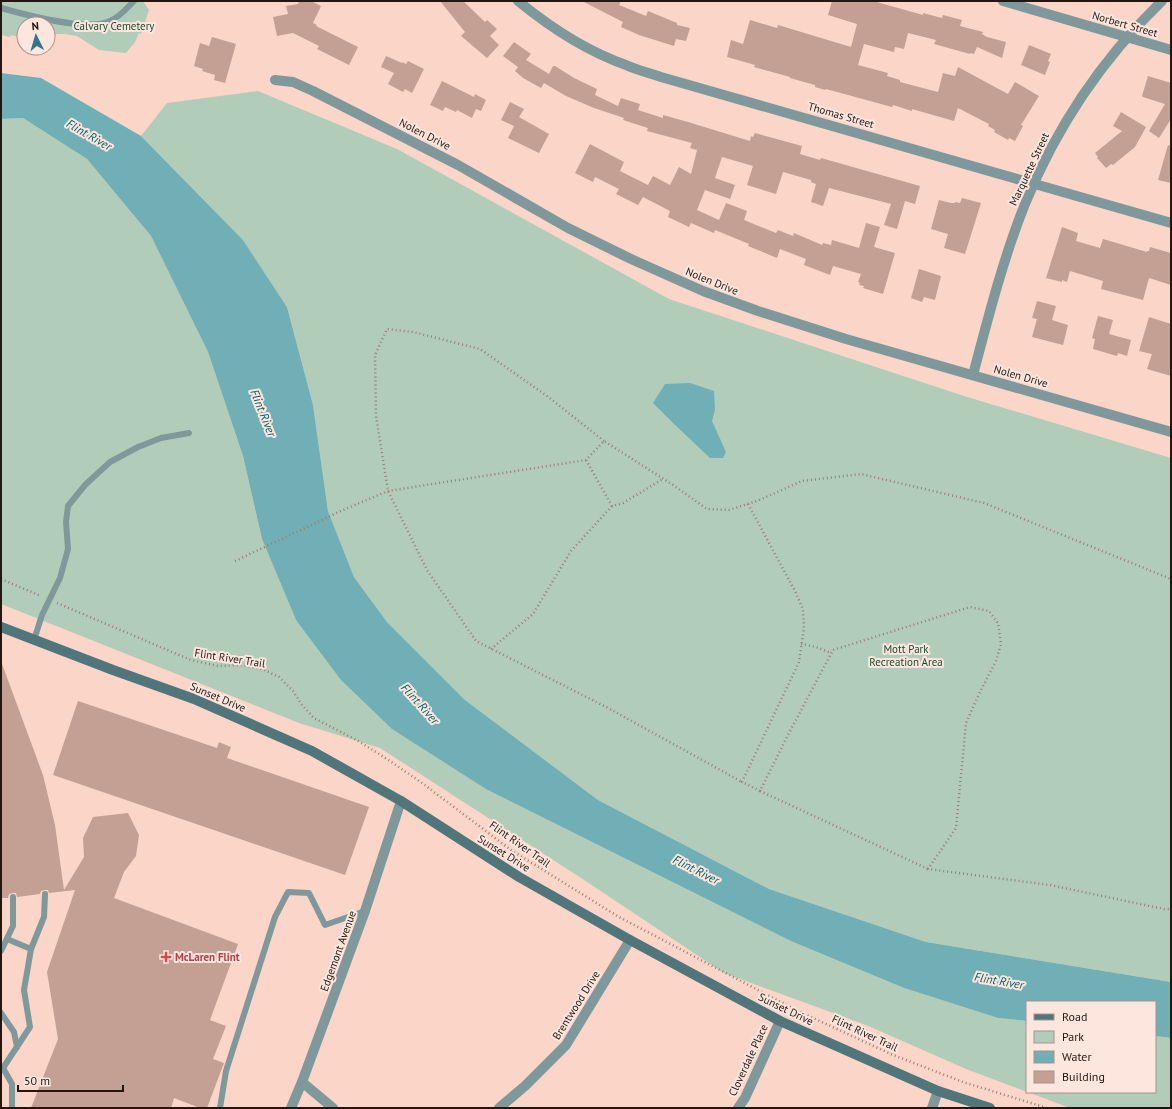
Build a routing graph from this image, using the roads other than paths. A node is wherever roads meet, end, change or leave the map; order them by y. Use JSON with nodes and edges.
{"nodes":[{"id":1,"x":134,"y":1,"type":"edge"},
{"id":2,"x":518,"y":1,"type":"edge"},
{"id":3,"x":1003,"y":1,"type":"edge"},
{"id":4,"x":1162,"y":1,"type":"edge"},
{"id":5,"x":1,"y":8,"type":"edge"},
{"id":6,"x":1128,"y":37,"type":"junction"},
{"id":7,"x":1171,"y":50,"type":"edge"},
{"id":8,"x":275,"y":80,"type":"dead end"},
{"id":9,"x":1034,"y":184,"type":"junction"},
{"id":10,"x":1171,"y":223,"type":"edge"},
{"id":11,"x":973,"y":375,"type":"junction"},
{"id":12,"x":1171,"y":432,"type":"edge"},
{"id":13,"x":189,"y":433,"type":"dead end"},
{"id":14,"x":1,"y":627,"type":"edge"},
{"id":15,"x":34,"y":640,"type":"junction"},
{"id":16,"x":401,"y":801,"type":"junction"},
{"id":17,"x":44,"y":894,"type":"dead end"},
{"id":18,"x":13,"y":897,"type":"dead end"},
{"id":19,"x":365,"y":911,"type":"junction"},
{"id":20,"x":8,"y":939,"type":"junction"},
{"id":21,"x":630,"y":940,"type":"junction"},
{"id":22,"x":31,"y":949,"type":"junction"},
{"id":23,"x":1,"y":951,"type":"edge"},
{"id":24,"x":1,"y":1013,"type":"edge"},
{"id":25,"x":780,"y":1021,"type":"junction"},
{"id":26,"x":17,"y":1047,"type":"junction"},
{"id":27,"x":2,"y":1068,"type":"edge"},
{"id":28,"x":302,"y":1082,"type":"junction"},
{"id":29,"x":938,"y":1091,"type":"junction"},
{"id":30,"x":12,"y":1108,"type":"edge"},
{"id":31,"x":220,"y":1108,"type":"edge"},
{"id":32,"x":291,"y":1108,"type":"edge"},
{"id":33,"x":333,"y":1108,"type":"edge"},
{"id":34,"x":498,"y":1108,"type":"edge"},
{"id":35,"x":738,"y":1108,"type":"edge"},
{"id":36,"x":932,"y":1108,"type":"edge"},
{"id":37,"x":990,"y":1108,"type":"edge"}],
"edges":[{"from":1,"to":5,"type":"lane"},
{"from":2,"to":9,"type":"street","name":"Thomas Street"},
{"from":3,"to":6,"type":"street","name":"Norbert Street"},
{"from":4,"to":6,"type":"street","name":"Marquette Street"},
{"from":6,"to":7,"type":"street","name":"Norbert Street"},
{"from":6,"to":9,"type":"street","name":"Marquette Street"},
{"from":8,"to":11,"type":"street","name":"Nolen Drive"},
{"from":9,"to":10,"type":"street","name":"Thomas Street"},
{"from":9,"to":11,"type":"street","name":"Marquette Street"},
{"from":11,"to":12,"type":"street","name":"Nolen Drive"},
{"from":13,"to":15,"type":"lane"},
{"from":14,"to":15,"type":"street","name":"Sunset Drive"},
{"from":15,"to":16,"type":"street","name":"Sunset Drive"},
{"from":16,"to":19,"type":"street","name":"Edgemont Avenue"},
{"from":16,"to":21,"type":"street","name":"Sunset Drive"},
{"from":17,"to":22,"type":"lane"},
{"from":18,"to":20,"type":"lane"},
{"from":19,"to":28,"type":"street","name":"Edgemont Avenue"},
{"from":19,"to":31,"type":"lane"},
{"from":20,"to":22,"type":"lane"},
{"from":20,"to":23,"type":"lane"},
{"from":21,"to":25,"type":"street","name":"Sunset Drive"},
{"from":21,"to":34,"type":"street","name":"Brentwood Drive"},
{"from":22,"to":26,"type":"lane"},
{"from":24,"to":26,"type":"lane"},
{"from":25,"to":29,"type":"street","name":"Sunset Drive"},
{"from":25,"to":35,"type":"street","name":"Cloverdale Place"},
{"from":26,"to":27,"type":"lane"},
{"from":27,"to":30,"type":"lane"},
{"from":28,"to":32,"type":"street","name":"Edgemont Avenue"},
{"from":28,"to":33,"type":"street"},
{"from":29,"to":36,"type":"street"},
{"from":29,"to":37,"type":"street","name":"Sunset Drive"}]}
